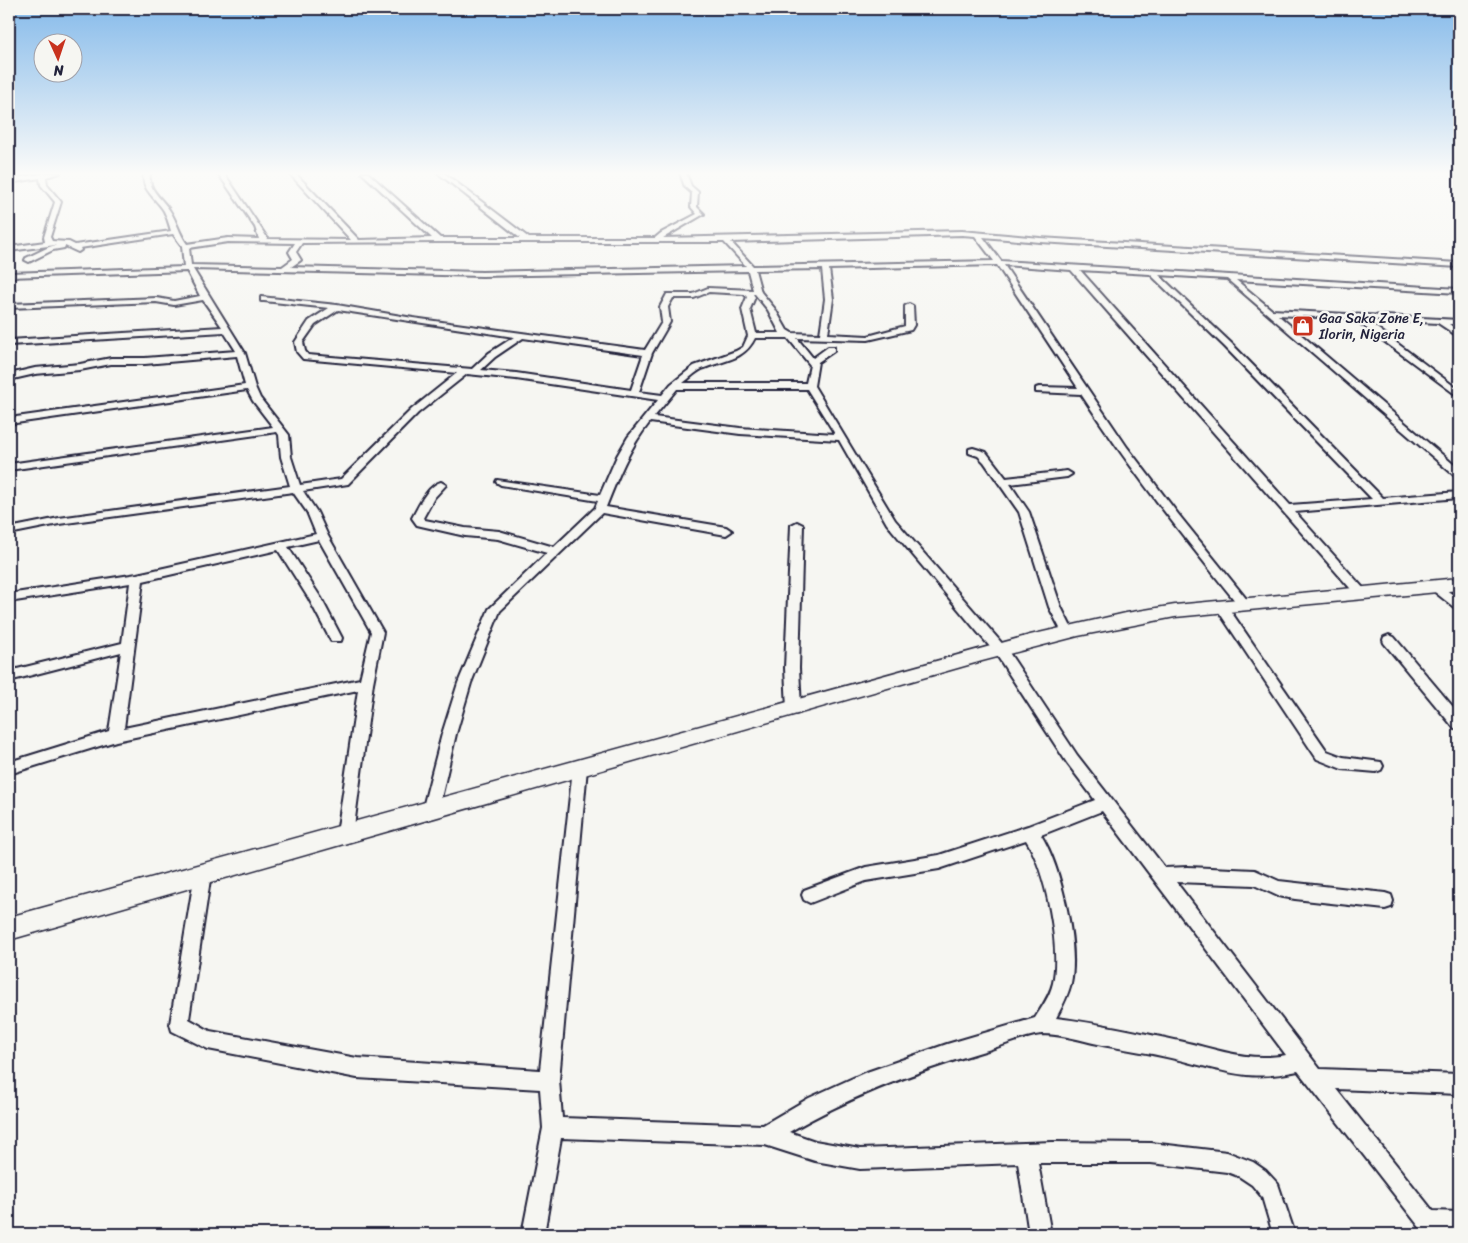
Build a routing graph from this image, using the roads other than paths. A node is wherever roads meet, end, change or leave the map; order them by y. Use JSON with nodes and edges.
{"nodes":[{"id":1,"x":49,"y":231,"type":"edge"},
{"id":2,"x":259,"y":231,"type":"edge"},
{"id":3,"x":347,"y":231,"type":"edge"},
{"id":4,"x":428,"y":231,"type":"edge"},
{"id":5,"x":516,"y":231,"type":"edge"},
{"id":6,"x":669,"y":231,"type":"edge"},
{"id":7,"x":175,"y":232,"type":"joint"},
{"id":8,"x":977,"y":234,"type":"junction"},
{"id":9,"x":266,"y":240,"type":"junction"},
{"id":10,"x":438,"y":240,"type":"junction"},
{"id":11,"x":528,"y":240,"type":"junction"},
{"id":12,"x":657,"y":240,"type":"junction"},
{"id":13,"x":726,"y":240,"type":"junction"},
{"id":14,"x":300,"y":241,"type":"junction"},
{"id":15,"x":357,"y":242,"type":"junction"},
{"id":16,"x":52,"y":245,"type":"junction"},
{"id":17,"x":185,"y":246,"type":"junction"},
{"id":18,"x":9,"y":249,"type":"edge"},
{"id":19,"x":30,"y":260,"type":"dead end"},
{"id":20,"x":1000,"y":263,"type":"junction"},
{"id":21,"x":1459,"y":265,"type":"edge"},
{"id":22,"x":189,"y":267,"type":"junction"},
{"id":23,"x":825,"y":267,"type":"junction"},
{"id":24,"x":751,"y":268,"type":"junction"},
{"id":25,"x":1074,"y":268,"type":"junction"},
{"id":26,"x":282,"y":270,"type":"junction"},
{"id":27,"x":1153,"y":273,"type":"junction"},
{"id":28,"x":9,"y":275,"type":"edge"},
{"id":29,"x":1230,"y":278,"type":"junction"},
{"id":30,"x":1459,"y":291,"type":"edge"},
{"id":31,"x":752,"y":292,"type":"junction"},
{"id":32,"x":205,"y":297,"type":"junction"},
{"id":33,"x":264,"y":299,"type":"dead end"},
{"id":34,"x":9,"y":306,"type":"edge"},
{"id":35,"x":909,"y":306,"type":"dead end"},
{"id":36,"x":337,"y":307,"type":"junction"},
{"id":37,"x":1272,"y":312,"type":"junction"},
{"id":38,"x":1355,"y":316,"type":"junction"},
{"id":39,"x":1439,"y":321,"type":"junction"},
{"id":40,"x":1459,"y":322,"type":"edge"},
{"id":41,"x":227,"y":329,"type":"junction"},
{"id":42,"x":790,"y":335,"type":"junction"},
{"id":43,"x":1459,"y":335,"type":"edge"},
{"id":44,"x":520,"y":336,"type":"junction"},
{"id":45,"x":752,"y":336,"type":"junction"},
{"id":46,"x":824,"y":336,"type":"junction"},
{"id":47,"x":9,"y":343,"type":"edge"},
{"id":48,"x":831,"y":349,"type":"dead end"},
{"id":49,"x":241,"y":353,"type":"junction"},
{"id":50,"x":648,"y":353,"type":"junction"},
{"id":51,"x":814,"y":365,"type":"junction"},
{"id":52,"x":469,"y":373,"type":"junction"},
{"id":53,"x":9,"y":377,"type":"edge"},
{"id":54,"x":674,"y":386,"type":"junction"},
{"id":55,"x":810,"y":386,"type":"junction"},
{"id":56,"x":250,"y":387,"type":"junction"},
{"id":57,"x":1040,"y":390,"type":"dead end"},
{"id":58,"x":1084,"y":391,"type":"junction"},
{"id":59,"x":634,"y":394,"type":"junction"},
{"id":60,"x":1459,"y":394,"type":"edge"},
{"id":61,"x":663,"y":398,"type":"junction"},
{"id":62,"x":649,"y":419,"type":"junction"},
{"id":63,"x":9,"y":421,"type":"edge"},
{"id":64,"x":277,"y":429,"type":"junction"},
{"id":65,"x":842,"y":437,"type":"junction"},
{"id":66,"x":973,"y":452,"type":"dead end"},
{"id":67,"x":9,"y":467,"type":"edge"},
{"id":68,"x":1067,"y":474,"type":"dead end"},
{"id":69,"x":1459,"y":474,"type":"edge"},
{"id":70,"x":501,"y":482,"type":"dead end"},
{"id":71,"x":1002,"y":482,"type":"junction"},
{"id":72,"x":440,"y":485,"type":"dead end"},
{"id":73,"x":296,"y":489,"type":"junction"},
{"id":74,"x":1459,"y":495,"type":"edge"},
{"id":75,"x":1381,"y":502,"type":"junction"},
{"id":76,"x":602,"y":504,"type":"junction"},
{"id":77,"x":1287,"y":509,"type":"junction"},
{"id":78,"x":797,"y":524,"type":"dead end"},
{"id":79,"x":9,"y":531,"type":"edge"},
{"id":80,"x":726,"y":531,"type":"dead end"},
{"id":81,"x":322,"y":536,"type":"junction"},
{"id":82,"x":281,"y":545,"type":"junction"},
{"id":83,"x":555,"y":551,"type":"junction"},
{"id":84,"x":137,"y":578,"type":"junction"},
{"id":85,"x":1459,"y":584,"type":"edge"},
{"id":86,"x":1435,"y":586,"type":"junction"},
{"id":87,"x":1361,"y":593,"type":"junction"},
{"id":88,"x":9,"y":598,"type":"edge"},
{"id":89,"x":1244,"y":604,"type":"junction"},
{"id":90,"x":1459,"y":605,"type":"edge"},
{"id":91,"x":1221,"y":606,"type":"junction"},
{"id":92,"x":1068,"y":633,"type":"junction"},
{"id":93,"x":336,"y":638,"type":"dead end"},
{"id":94,"x":1389,"y":640,"type":"dead end"},
{"id":95,"x":127,"y":646,"type":"junction"},
{"id":96,"x":1001,"y":651,"type":"junction"},
{"id":97,"x":9,"y":676,"type":"edge"},
{"id":98,"x":366,"y":683,"type":"junction"},
{"id":99,"x":794,"y":709,"type":"junction"},
{"id":100,"x":1459,"y":724,"type":"edge"},
{"id":101,"x":116,"y":735,"type":"junction"},
{"id":102,"x":1376,"y":766,"type":"dead end"},
{"id":103,"x":9,"y":768,"type":"edge"},
{"id":104,"x":580,"y":768,"type":"junction"},
{"id":105,"x":1105,"y":802,"type":"junction"},
{"id":106,"x":430,"y":811,"type":"junction"},
{"id":107,"x":1030,"y":832,"type":"junction"},
{"id":108,"x":345,"y":834,"type":"junction"},
{"id":109,"x":203,"y":873,"type":"junction"},
{"id":110,"x":1162,"y":876,"type":"junction"},
{"id":111,"x":810,"y":895,"type":"dead end"},
{"id":112,"x":1385,"y":902,"type":"dead end"},
{"id":113,"x":9,"y":929,"type":"edge"},
{"id":114,"x":1041,"y":1025,"type":"junction"},
{"id":115,"x":1302,"y":1061,"type":"junction"},
{"id":116,"x":1314,"y":1078,"type":"junction"},
{"id":117,"x":549,"y":1080,"type":"junction"},
{"id":118,"x":1459,"y":1084,"type":"edge"},
{"id":119,"x":553,"y":1128,"type":"junction"},
{"id":120,"x":765,"y":1135,"type":"junction"},
{"id":121,"x":1026,"y":1153,"type":"junction"},
{"id":122,"x":1459,"y":1223,"type":"edge"},
{"id":123,"x":1432,"y":1227,"type":"edge"},
{"id":124,"x":532,"y":1234,"type":"edge"},
{"id":125,"x":1040,"y":1234,"type":"edge"},
{"id":126,"x":1284,"y":1234,"type":"edge"}],
"edges":[{"from":1,"to":16,"type":"street"},
{"from":2,"to":9,"type":"street"},
{"from":3,"to":15,"type":"street"},
{"from":4,"to":10,"type":"street"},
{"from":5,"to":11,"type":"street"},
{"from":6,"to":12,"type":"street"},
{"from":7,"to":16,"type":"street"},
{"from":7,"to":17,"type":"street"},
{"from":8,"to":13,"type":"street"},
{"from":8,"to":20,"type":"street"},
{"from":8,"to":21,"type":"street"},
{"from":9,"to":14,"type":"street"},
{"from":9,"to":17,"type":"street"},
{"from":10,"to":11,"type":"street"},
{"from":10,"to":15,"type":"street"},
{"from":11,"to":12,"type":"street"},
{"from":12,"to":13,"type":"street"},
{"from":13,"to":24,"type":"street"},
{"from":14,"to":15,"type":"street"},
{"from":14,"to":26,"type":"street"},
{"from":16,"to":18,"type":"street"},
{"from":16,"to":19,"type":"street"},
{"from":17,"to":22,"type":"street"},
{"from":20,"to":23,"type":"street"},
{"from":20,"to":25,"type":"street"},
{"from":20,"to":58,"type":"street"},
{"from":22,"to":26,"type":"street"},
{"from":22,"to":28,"type":"street"},
{"from":22,"to":32,"type":"street"},
{"from":23,"to":24,"type":"street"},
{"from":23,"to":46,"type":"street"},
{"from":24,"to":26,"type":"street"},
{"from":24,"to":31,"type":"street"},
{"from":25,"to":27,"type":"street"},
{"from":25,"to":77,"type":"street"},
{"from":27,"to":29,"type":"street"},
{"from":27,"to":75,"type":"street"},
{"from":29,"to":30,"type":"street"},
{"from":29,"to":37,"type":"street"},
{"from":31,"to":42,"type":"street"},
{"from":31,"to":45,"type":"street"},
{"from":31,"to":50,"type":"street"},
{"from":32,"to":34,"type":"street"},
{"from":32,"to":41,"type":"street"},
{"from":33,"to":36,"type":"street"},
{"from":35,"to":46,"type":"street"},
{"from":36,"to":44,"type":"street"},
{"from":36,"to":52,"type":"street"},
{"from":37,"to":38,"type":"street"},
{"from":37,"to":69,"type":"street"},
{"from":38,"to":39,"type":"street"},
{"from":38,"to":60,"type":"street"},
{"from":39,"to":40,"type":"street"},
{"from":39,"to":43,"type":"street"},
{"from":41,"to":47,"type":"street"},
{"from":41,"to":49,"type":"street"},
{"from":42,"to":45,"type":"street"},
{"from":42,"to":46,"type":"street"},
{"from":42,"to":51,"type":"street"},
{"from":44,"to":50,"type":"street"},
{"from":44,"to":52,"type":"street"},
{"from":45,"to":54,"type":"street"},
{"from":48,"to":51,"type":"street"},
{"from":49,"to":53,"type":"street"},
{"from":49,"to":56,"type":"street"},
{"from":50,"to":59,"type":"street"},
{"from":51,"to":55,"type":"street"},
{"from":52,"to":59,"type":"street"},
{"from":52,"to":73,"type":"street"},
{"from":54,"to":55,"type":"street"},
{"from":54,"to":61,"type":"street"},
{"from":55,"to":65,"type":"street"},
{"from":56,"to":63,"type":"street"},
{"from":56,"to":64,"type":"street"},
{"from":57,"to":58,"type":"street"},
{"from":58,"to":89,"type":"street"},
{"from":59,"to":61,"type":"street"},
{"from":61,"to":62,"type":"street"},
{"from":62,"to":65,"type":"street"},
{"from":62,"to":76,"type":"street"},
{"from":64,"to":67,"type":"street"},
{"from":64,"to":73,"type":"street"},
{"from":65,"to":96,"type":"street"},
{"from":66,"to":71,"type":"street"},
{"from":68,"to":71,"type":"street"},
{"from":70,"to":76,"type":"street"},
{"from":71,"to":92,"type":"street"},
{"from":72,"to":83,"type":"street"},
{"from":73,"to":79,"type":"street"},
{"from":73,"to":81,"type":"street"},
{"from":74,"to":75,"type":"street"},
{"from":75,"to":77,"type":"street"},
{"from":76,"to":80,"type":"street"},
{"from":76,"to":83,"type":"street"},
{"from":77,"to":87,"type":"street"},
{"from":78,"to":99,"type":"street"},
{"from":81,"to":82,"type":"street"},
{"from":81,"to":98,"type":"street"},
{"from":82,"to":84,"type":"street"},
{"from":82,"to":93,"type":"street"},
{"from":83,"to":106,"type":"street"},
{"from":84,"to":88,"type":"street"},
{"from":84,"to":95,"type":"street"},
{"from":85,"to":86,"type":"street"},
{"from":86,"to":87,"type":"street"},
{"from":86,"to":90,"type":"street"},
{"from":87,"to":89,"type":"street"},
{"from":89,"to":91,"type":"street"},
{"from":91,"to":92,"type":"street"},
{"from":91,"to":102,"type":"street"},
{"from":92,"to":96,"type":"street"},
{"from":94,"to":100,"type":"street"},
{"from":95,"to":97,"type":"street"},
{"from":95,"to":101,"type":"street"},
{"from":96,"to":99,"type":"street"},
{"from":96,"to":105,"type":"street"},
{"from":98,"to":101,"type":"street"},
{"from":98,"to":108,"type":"street"},
{"from":99,"to":104,"type":"street"},
{"from":101,"to":103,"type":"street"},
{"from":104,"to":106,"type":"street"},
{"from":104,"to":117,"type":"street"},
{"from":105,"to":107,"type":"street"},
{"from":105,"to":110,"type":"street"},
{"from":106,"to":108,"type":"street"},
{"from":107,"to":111,"type":"street"},
{"from":107,"to":114,"type":"street"},
{"from":108,"to":109,"type":"street"},
{"from":109,"to":113,"type":"street"},
{"from":109,"to":117,"type":"street"},
{"from":110,"to":112,"type":"street"},
{"from":110,"to":115,"type":"street"},
{"from":114,"to":115,"type":"street"},
{"from":114,"to":120,"type":"street"},
{"from":115,"to":116,"type":"street"},
{"from":116,"to":118,"type":"street"},
{"from":116,"to":123,"type":"street"},
{"from":117,"to":119,"type":"street"},
{"from":119,"to":120,"type":"street"},
{"from":119,"to":124,"type":"street"},
{"from":120,"to":121,"type":"street"},
{"from":121,"to":125,"type":"street"},
{"from":121,"to":126,"type":"street"},
{"from":122,"to":123,"type":"street"}]}
